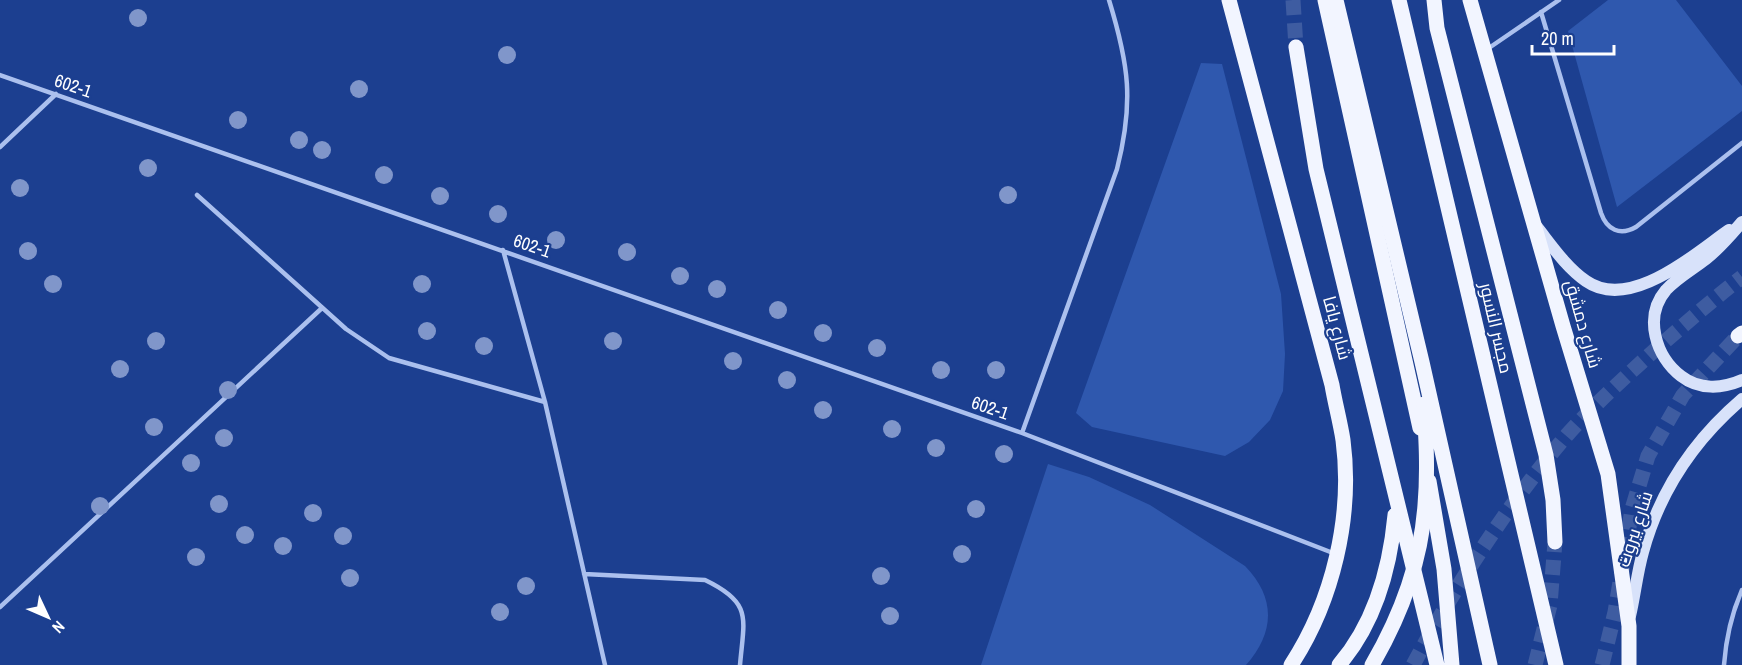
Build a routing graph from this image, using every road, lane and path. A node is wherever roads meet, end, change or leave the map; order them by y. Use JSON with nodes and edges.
{"nodes":[{"id":1,"x":1108,"y":0,"type":"edge"},
{"id":2,"x":1229,"y":0,"type":"edge"},
{"id":3,"x":1325,"y":0,"type":"edge"},
{"id":4,"x":1336,"y":0,"type":"edge"},
{"id":5,"x":1399,"y":0,"type":"edge"},
{"id":6,"x":1435,"y":0,"type":"edge"},
{"id":7,"x":1559,"y":0,"type":"edge"},
{"id":8,"x":1470,"y":3,"type":"edge"},
{"id":9,"x":1541,"y":12,"type":"junction"},
{"id":10,"x":1296,"y":46,"type":"tunnel mouth"},
{"id":11,"x":1484,"y":52,"type":"junction"},
{"id":12,"x":0,"y":75,"type":"edge"},
{"id":13,"x":56,"y":94,"type":"junction"},
{"id":14,"x":1742,"y":143,"type":"edge"},
{"id":15,"x":0,"y":147,"type":"edge"},
{"id":16,"x":197,"y":195,"type":"dead end"},
{"id":17,"x":1742,"y":222,"type":"edge"},
{"id":18,"x":1534,"y":224,"type":"junction"},
{"id":19,"x":503,"y":250,"type":"junction"},
{"id":20,"x":322,"y":308,"type":"junction"},
{"id":21,"x":1422,"y":362,"type":"junction"},
{"id":22,"x":1742,"y":380,"type":"edge"},
{"id":23,"x":1742,"y":399,"type":"edge"},
{"id":24,"x":545,"y":402,"type":"junction"},
{"id":25,"x":1022,"y":433,"type":"junction"},
{"id":26,"x":1396,"y":503,"type":"junction"},
{"id":27,"x":1555,"y":542,"type":"tunnel mouth"},
{"id":28,"x":1337,"y":554,"type":"junction"},
{"id":29,"x":584,"y":574,"type":"junction"},
{"id":30,"x":1742,"y":590,"type":"edge"},
{"id":31,"x":0,"y":607,"type":"edge"},
{"id":32,"x":1629,"y":626,"type":"junction"},
{"id":33,"x":605,"y":665,"type":"edge"},
{"id":34,"x":740,"y":665,"type":"edge"},
{"id":35,"x":1291,"y":665,"type":"edge"},
{"id":36,"x":1339,"y":665,"type":"edge"},
{"id":37,"x":1372,"y":665,"type":"edge"},
{"id":38,"x":1437,"y":665,"type":"edge"},
{"id":39,"x":1452,"y":665,"type":"edge"},
{"id":40,"x":1490,"y":665,"type":"edge"},
{"id":41,"x":1556,"y":665,"type":"edge"},
{"id":42,"x":1629,"y":665,"type":"edge"},
{"id":43,"x":1724,"y":665,"type":"edge"}],
"edges":[{"from":1,"to":25,"type":"lane"},
{"from":2,"to":28,"type":"main road","name":"شارع يافا"},
{"from":3,"to":39,"type":"main road"},
{"from":4,"to":21,"type":"main road","bridge":true},
{"from":5,"to":41,"type":"main road","name":"مجسر النسور","bridge":true},
{"from":6,"to":27,"type":"main road"},
{"from":7,"to":9,"type":"lane"},
{"from":8,"to":11,"type":"main road","name":"شارع دمشق"},
{"from":9,"to":11,"type":"lane"},
{"from":9,"to":14,"type":"lane"},
{"from":10,"to":26,"type":"main road"},
{"from":11,"to":18,"type":"main road","name":"شارع دمشق"},
{"from":12,"to":13,"type":"lane","name":"602-1"},
{"from":13,"to":15,"type":"lane"},
{"from":13,"to":19,"type":"lane","name":"602-1"},
{"from":16,"to":20,"type":"lane"},
{"from":17,"to":18,"type":"main road"},
{"from":17,"to":22,"type":"main road"},
{"from":18,"to":32,"type":"main road","name":"شارع دمشق"},
{"from":19,"to":24,"type":"lane"},
{"from":19,"to":25,"type":"lane","name":"602-1"},
{"from":20,"to":24,"type":"lane"},
{"from":20,"to":31,"type":"lane"},
{"from":21,"to":37,"type":"main road","bridge":true},
{"from":21,"to":40,"type":"main road","bridge":true},
{"from":23,"to":32,"type":"main road","name":"شارع بيروت"},
{"from":24,"to":29,"type":"lane"},
{"from":25,"to":28,"type":"lane","name":"602-1"},
{"from":26,"to":36,"type":"main road"},
{"from":26,"to":38,"type":"main road"},
{"from":28,"to":35,"type":"main road","name":"شارع يافا"},
{"from":29,"to":33,"type":"lane"},
{"from":29,"to":34,"type":"lane"},
{"from":30,"to":43,"type":"lane"},
{"from":32,"to":42,"type":"main road","name":"شارع دمشق"}]}
